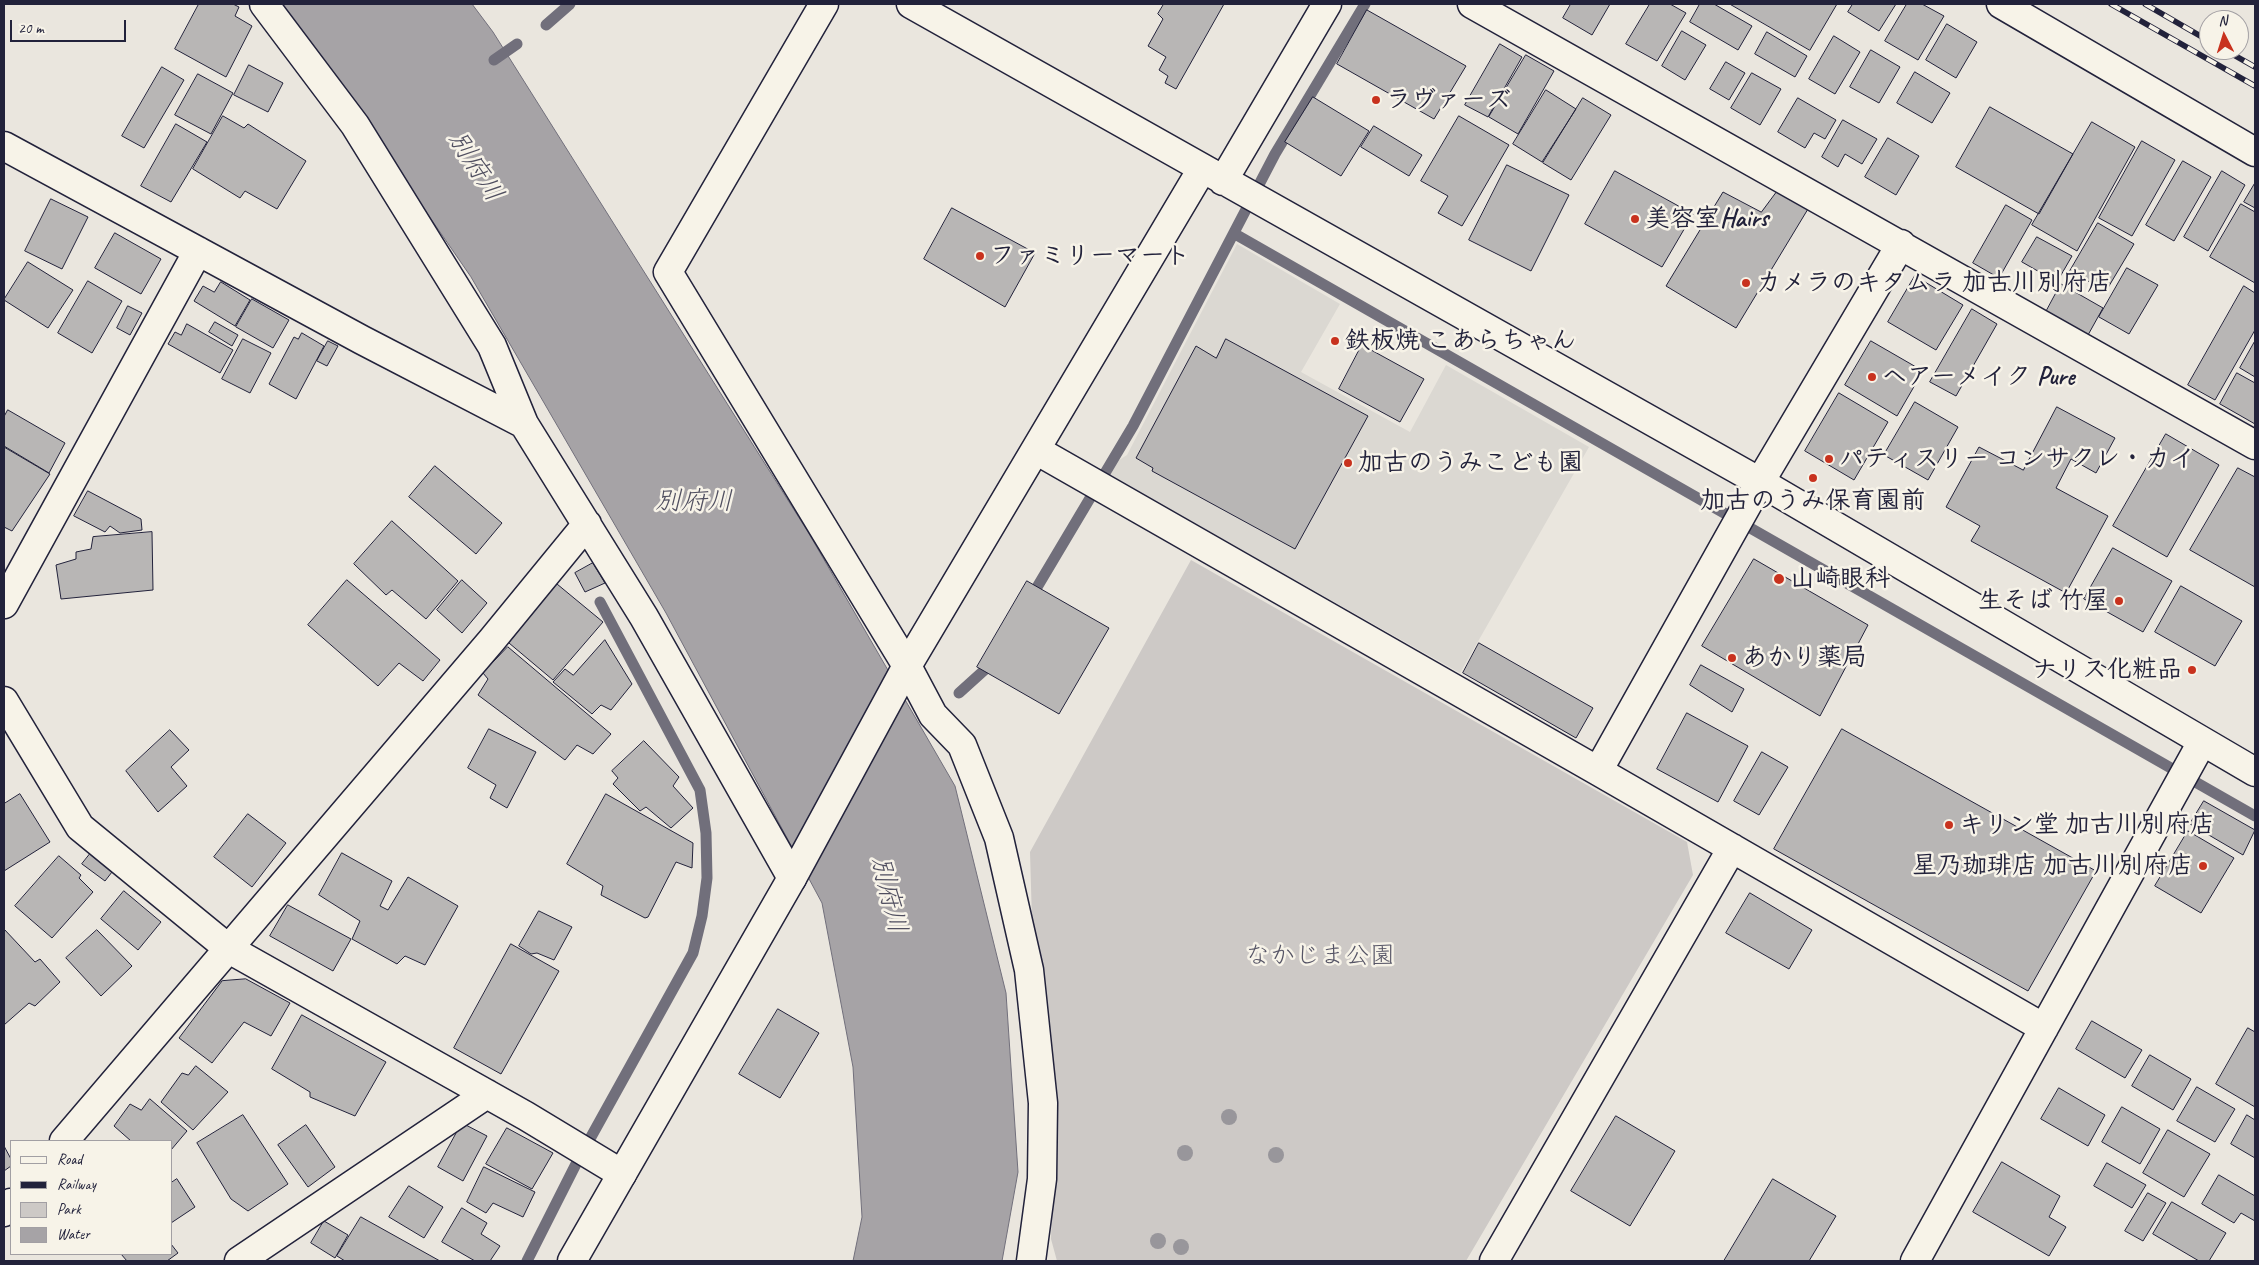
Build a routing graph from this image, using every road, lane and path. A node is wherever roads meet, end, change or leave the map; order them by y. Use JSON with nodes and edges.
{"nodes":[{"id":1,"x":264,"y":4,"type":"edge"},
{"id":2,"x":824,"y":4,"type":"edge"},
{"id":3,"x":911,"y":4,"type":"edge"},
{"id":4,"x":1327,"y":4,"type":"edge"},
{"id":5,"x":1472,"y":4,"type":"edge"},
{"id":6,"x":2001,"y":4,"type":"edge"},
{"id":7,"x":4,"y":146,"type":"edge"},
{"id":8,"x":2255,"y":152,"type":"edge"},
{"id":9,"x":1218,"y":178,"type":"junction"},
{"id":10,"x":1901,"y":244,"type":"junction"},
{"id":11,"x":198,"y":251,"type":"junction"},
{"id":12,"x":524,"y":424,"type":"junction"},
{"id":13,"x":2255,"y":445,"type":"edge"},
{"id":14,"x":1036,"y":450,"type":"junction"},
{"id":15,"x":1760,"y":482,"type":"junction"},
{"id":16,"x":587,"y":524,"type":"junction"},
{"id":17,"x":4,"y":604,"type":"edge"},
{"id":18,"x":907,"y":666,"type":"junction"},
{"id":19,"x":4,"y":701,"type":"edge"},
{"id":20,"x":2202,"y":742,"type":"junction"},
{"id":21,"x":1598,"y":771,"type":"junction"},
{"id":22,"x":2255,"y":772,"type":"edge"},
{"id":23,"x":1732,"y":848,"type":"junction"},
{"id":24,"x":792,"y":878,"type":"junction"},
{"id":25,"x":229,"y":949,"type":"junction"},
{"id":26,"x":2044,"y":1028,"type":"junction"},
{"id":27,"x":487,"y":1094,"type":"junction"},
{"id":28,"x":65,"y":1140,"type":"edge"},
{"id":29,"x":622,"y":1174,"type":"junction"},
{"id":30,"x":239,"y":1261,"type":"edge"},
{"id":31,"x":572,"y":1261,"type":"edge"},
{"id":32,"x":1032,"y":1261,"type":"edge"},
{"id":33,"x":1494,"y":1261,"type":"edge"},
{"id":34,"x":1915,"y":1261,"type":"edge"}],
"edges":[{"from":1,"to":12,"type":"street"},
{"from":2,"to":18,"type":"street"},
{"from":3,"to":9,"type":"street"},
{"from":4,"to":9,"type":"street"},
{"from":5,"to":10,"type":"street"},
{"from":6,"to":8,"type":"street"},
{"from":7,"to":11,"type":"street"},
{"from":9,"to":14,"type":"street"},
{"from":9,"to":15,"type":"street"},
{"from":10,"to":13,"type":"street"},
{"from":10,"to":15,"type":"street"},
{"from":11,"to":12,"type":"street"},
{"from":11,"to":17,"type":"street"},
{"from":12,"to":16,"type":"street"},
{"from":14,"to":18,"type":"street"},
{"from":14,"to":21,"type":"street"},
{"from":15,"to":20,"type":"street"},
{"from":15,"to":21,"type":"street"},
{"from":16,"to":24,"type":"street"},
{"from":16,"to":25,"type":"street"},
{"from":18,"to":24,"type":"street"},
{"from":18,"to":32,"type":"street"},
{"from":19,"to":25,"type":"street"},
{"from":20,"to":22,"type":"street"},
{"from":20,"to":26,"type":"street"},
{"from":21,"to":23,"type":"street"},
{"from":23,"to":26,"type":"street"},
{"from":23,"to":33,"type":"street"},
{"from":24,"to":29,"type":"street"},
{"from":25,"to":27,"type":"street"},
{"from":25,"to":28,"type":"street"},
{"from":26,"to":34,"type":"street"},
{"from":27,"to":29,"type":"street"},
{"from":27,"to":30,"type":"street"},
{"from":29,"to":31,"type":"street"}]}
